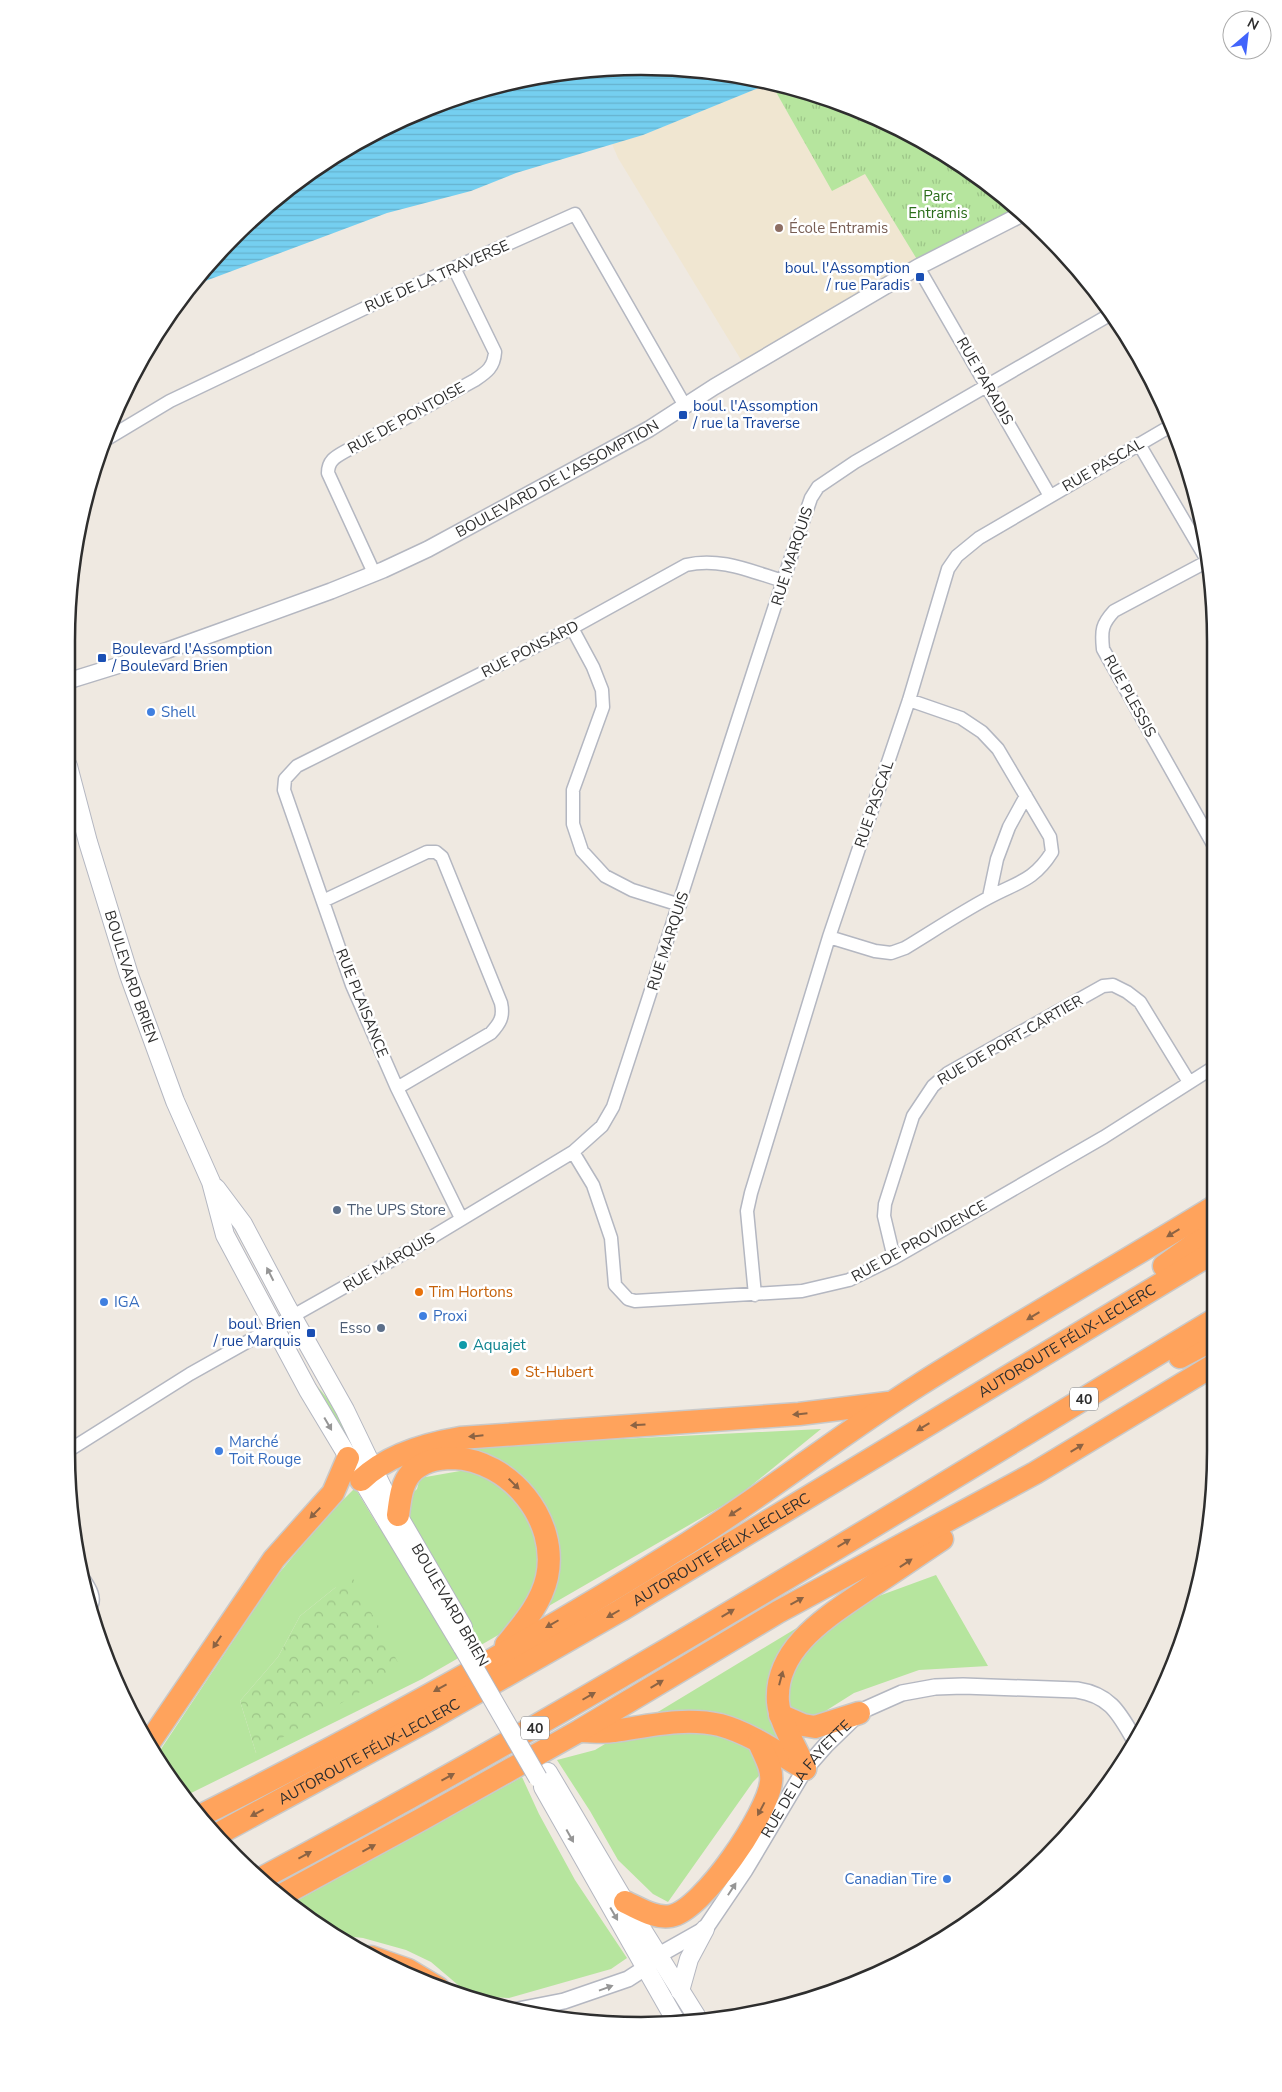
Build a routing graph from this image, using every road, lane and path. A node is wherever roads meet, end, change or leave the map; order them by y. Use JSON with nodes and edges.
{"nodes":[{"id":1,"x":1016,"y":217,"type":"edge"},
{"id":2,"x":918,"y":267,"type":"junction"},
{"id":3,"x":454,"y":268,"type":"junction"},
{"id":4,"x":1105,"y":317,"type":"edge"},
{"id":5,"x":988,"y":386,"type":"junction"},
{"id":6,"x":685,"y":406,"type":"junction"},
{"id":7,"x":1166,"y":428,"type":"edge"},
{"id":8,"x":114,"y":435,"type":"edge"},
{"id":9,"x":1139,"y":444,"type":"junction"},
{"id":10,"x":1050,"y":496,"type":"junction"},
{"id":11,"x":1199,"y":547,"type":"edge"},
{"id":12,"x":1201,"y":564,"type":"edge"},
{"id":13,"x":374,"y":573,"type":"junction"},
{"id":14,"x":783,"y":581,"type":"junction"},
{"id":15,"x":572,"y":628,"type":"junction"},
{"id":16,"x":75,"y":679,"type":"edge"},
{"id":17,"x":909,"y":700,"type":"junction"},
{"id":18,"x":285,"y":778,"type":"joint"},
{"id":19,"x":75,"y":791,"type":"edge"},
{"id":20,"x":1026,"y":796,"type":"junction"},
{"id":21,"x":1207,"y":834,"type":"edge"},
{"id":22,"x":989,"y":897,"type":"junction"},
{"id":23,"x":323,"y":901,"type":"junction"},
{"id":24,"x":680,"y":905,"type":"junction"},
{"id":25,"x":829,"y":937,"type":"junction"},
{"id":26,"x":1207,"y":1071,"type":"edge"},
{"id":27,"x":1189,"y":1082,"type":"junction"},
{"id":28,"x":397,"y":1088,"type":"junction"},
{"id":29,"x":573,"y":1152,"type":"junction"},
{"id":30,"x":211,"y":1182,"type":"junction"},
{"id":31,"x":1207,"y":1211,"type":"edge"},
{"id":32,"x":461,"y":1218,"type":"junction"},
{"id":33,"x":1207,"y":1235,"type":"edge"},
{"id":34,"x":1207,"y":1256,"type":"edge"},
{"id":35,"x":894,"y":1258,"type":"junction"},
{"id":36,"x":754,"y":1296,"type":"junction"},
{"id":37,"x":292,"y":1317,"type":"junction"},
{"id":38,"x":1207,"y":1324,"type":"edge"},
{"id":39,"x":274,"y":1327,"type":"junction"},
{"id":40,"x":1207,"y":1343,"type":"edge"},
{"id":41,"x":1029,"y":1362,"type":"junction"},
{"id":42,"x":1207,"y":1369,"type":"edge"},
{"id":43,"x":892,"y":1402,"type":"junction"},
{"id":44,"x":75,"y":1446,"type":"edge"},
{"id":45,"x":348,"y":1458,"type":"junction"},
{"id":46,"x":1035,"y":1473,"type":"junction"},
{"id":47,"x":367,"y":1474,"type":"junction"},
{"id":48,"x":954,"y":1477,"type":"junction"},
{"id":49,"x":398,"y":1515,"type":"junction"},
{"id":50,"x":467,"y":1646,"type":"junction"},
{"id":51,"x":498,"y":1656,"type":"junction"},
{"id":52,"x":859,"y":1713,"type":"junction"},
{"id":53,"x":780,"y":1715,"type":"junction"},
{"id":54,"x":579,"y":1731,"type":"junction"},
{"id":55,"x":1131,"y":1734,"type":"edge"},
{"id":56,"x":153,"y":1737,"type":"edge"},
{"id":57,"x":759,"y":1742,"type":"junction"},
{"id":58,"x":805,"y":1769,"type":"junction"},
{"id":59,"x":543,"y":1775,"type":"junction"},
{"id":60,"x":206,"y":1813,"type":"edge"},
{"id":61,"x":222,"y":1832,"type":"edge"},
{"id":62,"x":266,"y":1876,"type":"edge"},
{"id":63,"x":287,"y":1892,"type":"edge"},
{"id":64,"x":625,"y":1902,"type":"junction"},
{"id":65,"x":705,"y":1929,"type":"junction"},
{"id":66,"x":659,"y":1957,"type":"junction"},
{"id":67,"x":645,"y":1968,"type":"junction"},
{"id":68,"x":680,"y":1991,"type":"junction"},
{"id":69,"x":535,"y":2007,"type":"edge"},
{"id":70,"x":695,"y":2014,"type":"edge"},
{"id":71,"x":673,"y":2016,"type":"edge"}],
"edges":[{"from":1,"to":2,"type":"street","name":"BOULEVARD DE L'ASSOMPTION"},
{"from":2,"to":5,"type":"street","name":"RUE PARADIS"},
{"from":2,"to":6,"type":"street","name":"BOULEVARD DE L'ASSOMPTION"},
{"from":3,"to":6,"type":"street","name":"RUE DE LA TRAVERSE"},
{"from":3,"to":8,"type":"street","name":"RUE DE LA TRAVERSE"},
{"from":3,"to":13,"type":"street","name":"RUE DE PONTOISE"},
{"from":4,"to":5,"type":"street","name":"RUE MARQUIS"},
{"from":5,"to":10,"type":"street","name":"RUE PARADIS"},
{"from":5,"to":14,"type":"street","name":"RUE MARQUIS"},
{"from":6,"to":13,"type":"street","name":"BOULEVARD DE L'ASSOMPTION"},
{"from":7,"to":9,"type":"street","name":"RUE PASCAL"},
{"from":9,"to":10,"type":"street","name":"RUE PASCAL"},
{"from":9,"to":11,"type":"street"},
{"from":10,"to":17,"type":"street","name":"RUE PASCAL"},
{"from":12,"to":21,"type":"street","name":"RUE PLESSIS"},
{"from":13,"to":16,"type":"street","name":"BOULEVARD DE L'ASSOMPTION"},
{"from":14,"to":15,"type":"street","name":"RUE PONSARD"},
{"from":14,"to":24,"type":"street","name":"RUE MARQUIS"},
{"from":15,"to":18,"type":"street","name":"RUE PONSARD"},
{"from":15,"to":24,"type":"street"},
{"from":17,"to":20,"type":"street"},
{"from":17,"to":25,"type":"street","name":"RUE PASCAL"},
{"from":18,"to":23,"type":"street","name":"RUE PLAISANCE"},
{"from":19,"to":30,"type":"main road","name":"BOULEVARD BRIEN"},
{"from":20,"to":22,"type":"street"},
{"from":20,"to":22,"type":"street"},
{"from":22,"to":25,"type":"street"},
{"from":23,"to":28,"type":"street","name":"RUE PLAISANCE"},
{"from":23,"to":28,"type":"street"},
{"from":24,"to":29,"type":"street","name":"RUE MARQUIS"},
{"from":25,"to":36,"type":"street","name":"RUE PASCAL"},
{"from":26,"to":27,"type":"street","name":"RUE DE PROVIDENCE"},
{"from":27,"to":35,"type":"street","name":"RUE DE PROVIDENCE"},
{"from":27,"to":35,"type":"street","name":"RUE DE PORT-CARTIER"},
{"from":28,"to":32,"type":"street","name":"RUE PLAISANCE"},
{"from":29,"to":32,"type":"street","name":"RUE MARQUIS"},
{"from":29,"to":36,"type":"street","name":"RUE DE PROVIDENCE"},
{"from":37,"to":30,"type":"main road","name":"BOULEVARD BRIEN","one_way":true},
{"from":30,"to":39,"type":"main road","name":"BOULEVARD BRIEN"},
{"from":31,"to":43,"type":"highway","one_way":true},
{"from":32,"to":37,"type":"street","name":"RUE MARQUIS"},
{"from":33,"to":41,"type":"highway"},
{"from":34,"to":41,"type":"highway","name":"AUTOROUTE FÉLIX-LECLERC"},
{"from":35,"to":36,"type":"street","name":"RUE DE PROVIDENCE"},
{"from":37,"to":39,"type":"street","name":"RUE MARQUIS"},
{"from":37,"to":47,"type":"main road","name":"BOULEVARD BRIEN"},
{"from":38,"to":48,"type":"highway","number":"40"},
{"from":39,"to":44,"type":"street","name":"RUE MARQUIS"},
{"from":39,"to":45,"type":"main road","name":"BOULEVARD BRIEN","one_way":true},
{"from":40,"to":48,"type":"highway"},
{"from":41,"to":61,"type":"highway","name":"AUTOROUTE FÉLIX-LECLERC","one_way":true},
{"from":46,"to":42,"type":"highway","one_way":true},
{"from":43,"to":47,"type":"highway","one_way":true},
{"from":43,"to":51,"type":"highway","one_way":true},
{"from":45,"to":47,"type":"main road","name":"BOULEVARD BRIEN"},
{"from":45,"to":56,"type":"highway","one_way":true},
{"from":53,"to":46,"type":"highway","one_way":true},
{"from":54,"to":46,"type":"highway","one_way":true},
{"from":47,"to":49,"type":"main road","name":"BOULEVARD BRIEN"},
{"from":47,"to":50,"type":"main road","name":"BOULEVARD BRIEN"},
{"from":62,"to":48,"type":"highway","number":"40","one_way":true},
{"from":49,"to":50,"type":"main road","name":"BOULEVARD BRIEN"},
{"from":49,"to":51,"type":"highway","one_way":true},
{"from":50,"to":59,"type":"main road","name":"BOULEVARD BRIEN"},
{"from":51,"to":60,"type":"highway","one_way":true},
{"from":52,"to":53,"type":"highway"},
{"from":52,"to":55,"type":"street","name":"RUE DE LA FAYETTE"},
{"from":52,"to":58,"type":"street","name":"RUE DE LA FAYETTE"},
{"from":53,"to":58,"type":"highway"},
{"from":54,"to":57,"type":"highway"},
{"from":63,"to":54,"type":"highway","one_way":true},
{"from":57,"to":58,"type":"highway"},
{"from":57,"to":64,"type":"highway","one_way":true},
{"from":65,"to":58,"type":"street","name":"RUE DE LA FAYETTE","one_way":true},
{"from":59,"to":64,"type":"main road","name":"BOULEVARD BRIEN"},
{"from":59,"to":67,"type":"main road","name":"BOULEVARD BRIEN","one_way":true},
{"from":64,"to":66,"type":"main road","name":"BOULEVARD BRIEN"},
{"from":65,"to":66,"type":"street","name":"RUE DE LA FAYETTE"},
{"from":65,"to":68,"type":"main road"},
{"from":66,"to":67,"type":"street","name":"RUE DE LA FAYETTE"},
{"from":66,"to":68,"type":"main road","name":"BOULEVARD BRIEN"},
{"from":69,"to":67,"type":"street","name":"RUE DE LA FAYETTE","one_way":true},
{"from":67,"to":71,"type":"main road","name":"BOULEVARD BRIEN"},
{"from":68,"to":70,"type":"main road","name":"BOULEVARD BRIEN"}]}
